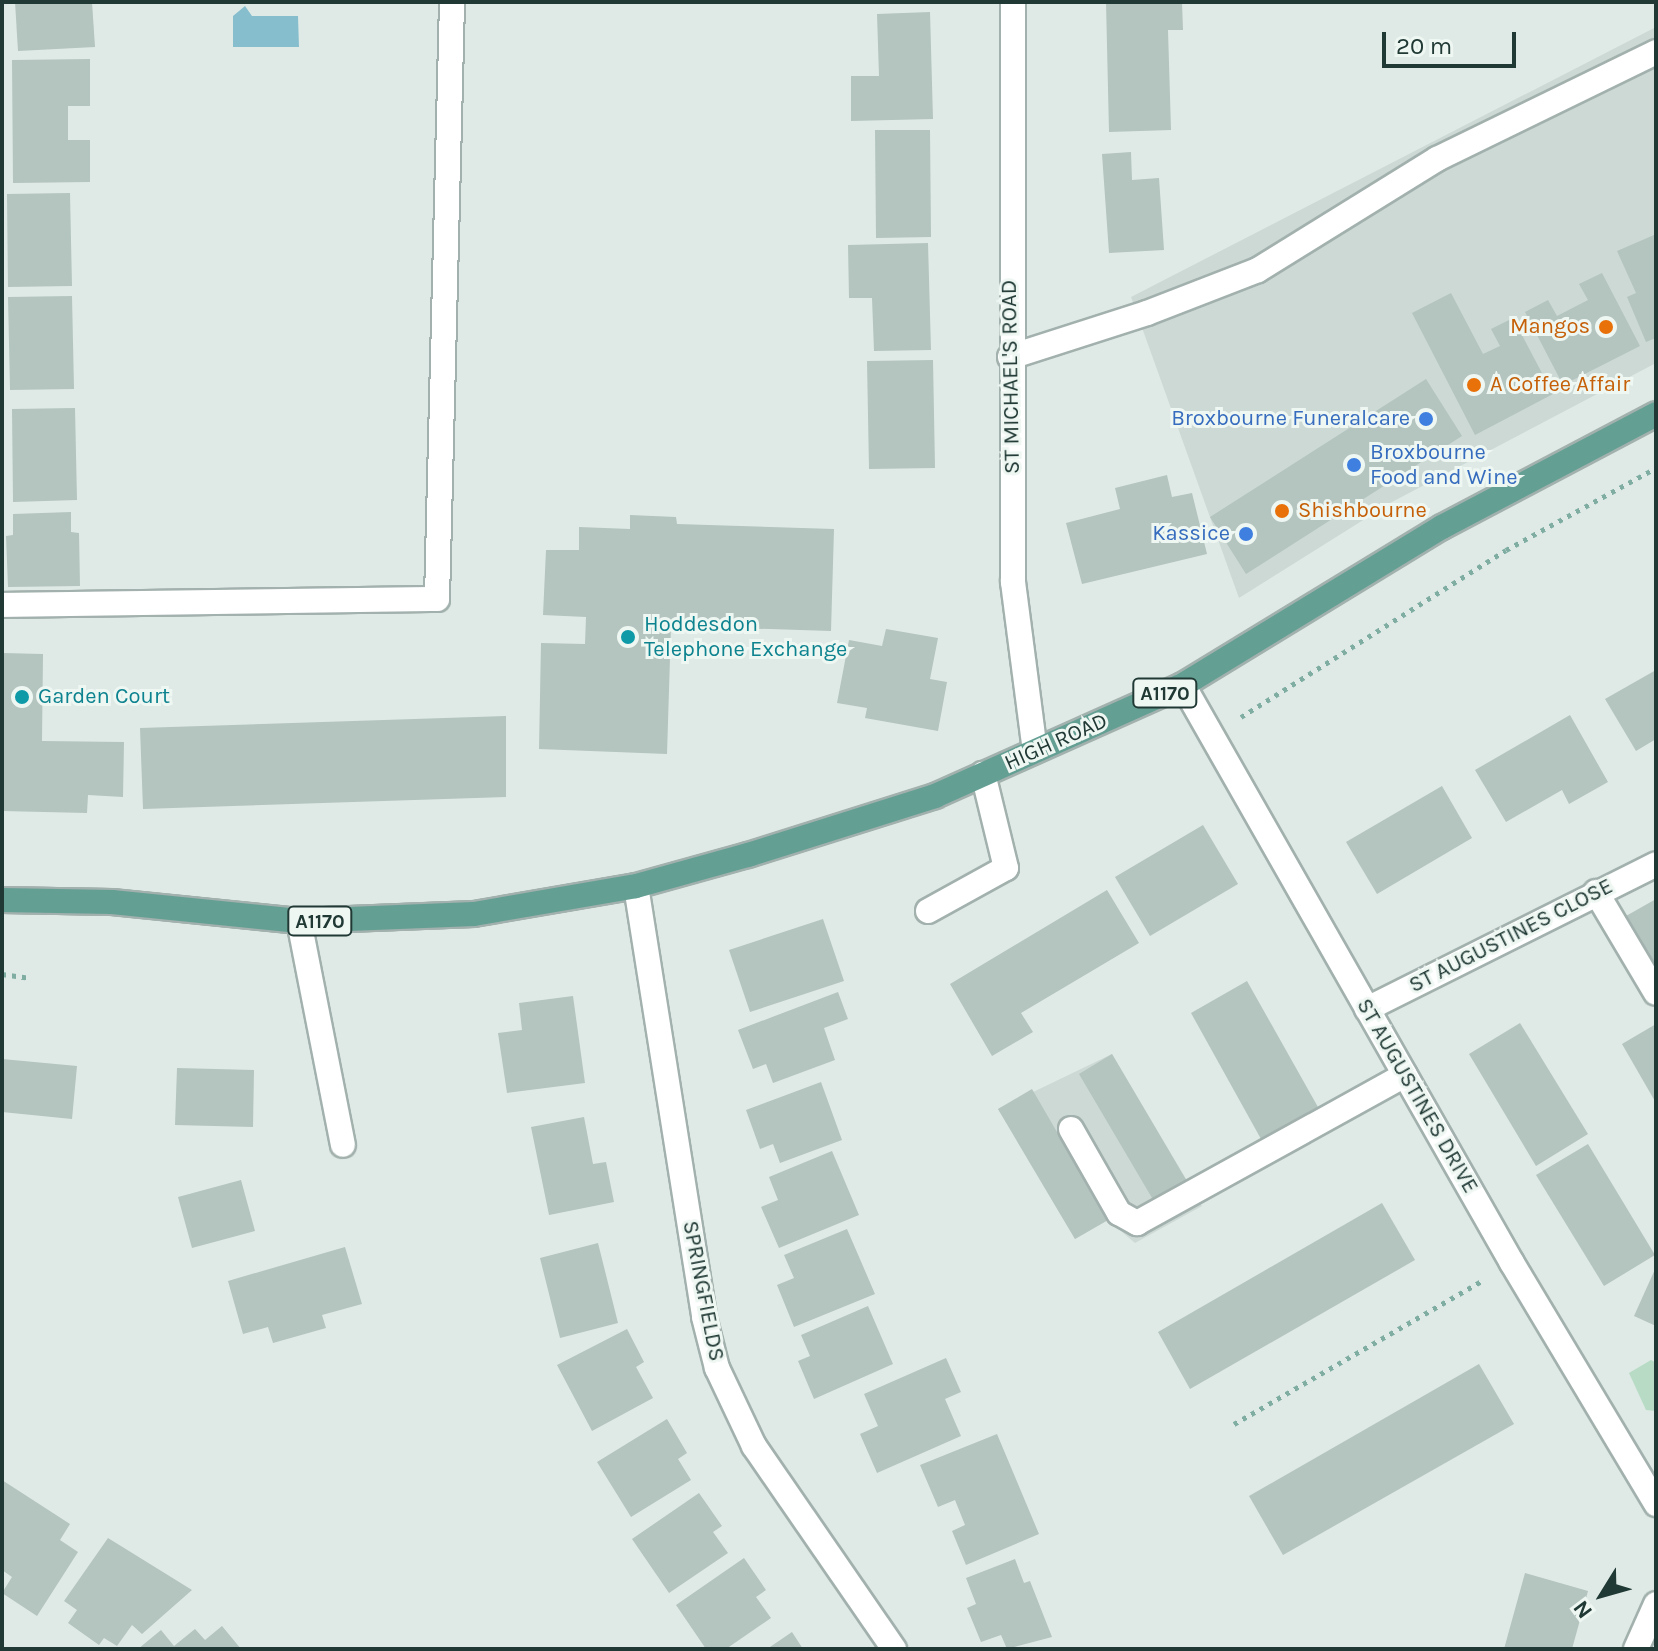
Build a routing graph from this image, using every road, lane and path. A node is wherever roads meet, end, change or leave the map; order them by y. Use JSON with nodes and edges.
{"nodes":[{"id":1,"x":452,"y":2,"type":"edge"},
{"id":2,"x":1013,"y":2,"type":"edge"},
{"id":3,"x":1656,"y":52,"type":"edge"},
{"id":4,"x":1010,"y":357,"type":"junction"},
{"id":5,"x":1656,"y":414,"type":"edge"},
{"id":6,"x":1656,"y":468,"type":"edge"},
{"id":7,"x":2,"y":605,"type":"edge"},
{"id":8,"x":1183,"y":685,"type":"junction"},
{"id":9,"x":1210,"y":737,"type":"junction"},
{"id":10,"x":1035,"y":751,"type":"junction"},
{"id":11,"x":983,"y":774,"type":"junction"},
{"id":12,"x":1656,"y":864,"type":"edge"},
{"id":13,"x":636,"y":886,"type":"junction"},
{"id":14,"x":1596,"y":892,"type":"junction"},
{"id":15,"x":2,"y":900,"type":"edge"},
{"id":16,"x":928,"y":911,"type":"dead end"},
{"id":17,"x":299,"y":921,"type":"junction"},
{"id":18,"x":2,"y":974,"type":"edge"},
{"id":19,"x":29,"y":978,"type":"dead end"},
{"id":20,"x":1656,"y":993,"type":"edge"},
{"id":21,"x":1367,"y":1009,"type":"junction"},
{"id":22,"x":1405,"y":1075,"type":"junction"},
{"id":23,"x":1071,"y":1129,"type":"dead end"},
{"id":24,"x":343,"y":1145,"type":"dead end"},
{"id":25,"x":1512,"y":1263,"type":"junction"},
{"id":26,"x":1234,"y":1424,"type":"dead end"},
{"id":27,"x":1656,"y":1504,"type":"edge"},
{"id":28,"x":1656,"y":1604,"type":"edge"},
{"id":29,"x":894,"y":1649,"type":"edge"},
{"id":30,"x":1636,"y":1649,"type":"edge"}],
"edges":[{"from":1,"to":7,"type":"street"},
{"from":2,"to":4,"type":"street","name":"ST MICHAEL'S ROAD"},
{"from":3,"to":4,"type":"street"},
{"from":4,"to":10,"type":"street","name":"ST MICHAEL'S ROAD"},
{"from":5,"to":8,"type":"main road","name":"HIGH ROAD","number":"A1170"},
{"from":6,"to":9,"type":"path"},
{"from":8,"to":9,"type":"street","name":"ST AUGUSTINES DRIVE"},
{"from":8,"to":10,"type":"main road","name":"HIGH ROAD","number":"A1170"},
{"from":9,"to":21,"type":"street","name":"ST AUGUSTINES DRIVE"},
{"from":10,"to":11,"type":"main road","name":"HIGH ROAD","number":"A1170"},
{"from":11,"to":13,"type":"main road","name":"HIGH ROAD","number":"A1170"},
{"from":11,"to":16,"type":"street"},
{"from":12,"to":14,"type":"street","name":"ST AUGUSTINES CLOSE"},
{"from":13,"to":17,"type":"main road","number":"A1170"},
{"from":13,"to":29,"type":"street","name":"SPRINGFIELDS"},
{"from":14,"to":20,"type":"street"},
{"from":14,"to":21,"type":"street","name":"ST AUGUSTINES CLOSE"},
{"from":15,"to":17,"type":"main road","number":"A1170"},
{"from":17,"to":24,"type":"street"},
{"from":18,"to":19,"type":"path"},
{"from":21,"to":22,"type":"street","name":"ST AUGUSTINES DRIVE"},
{"from":22,"to":23,"type":"street"},
{"from":22,"to":25,"type":"street","name":"ST AUGUSTINES DRIVE"},
{"from":25,"to":26,"type":"path"},
{"from":25,"to":27,"type":"street","name":"ST AUGUSTINES DRIVE"},
{"from":28,"to":30,"type":"street"}]}
